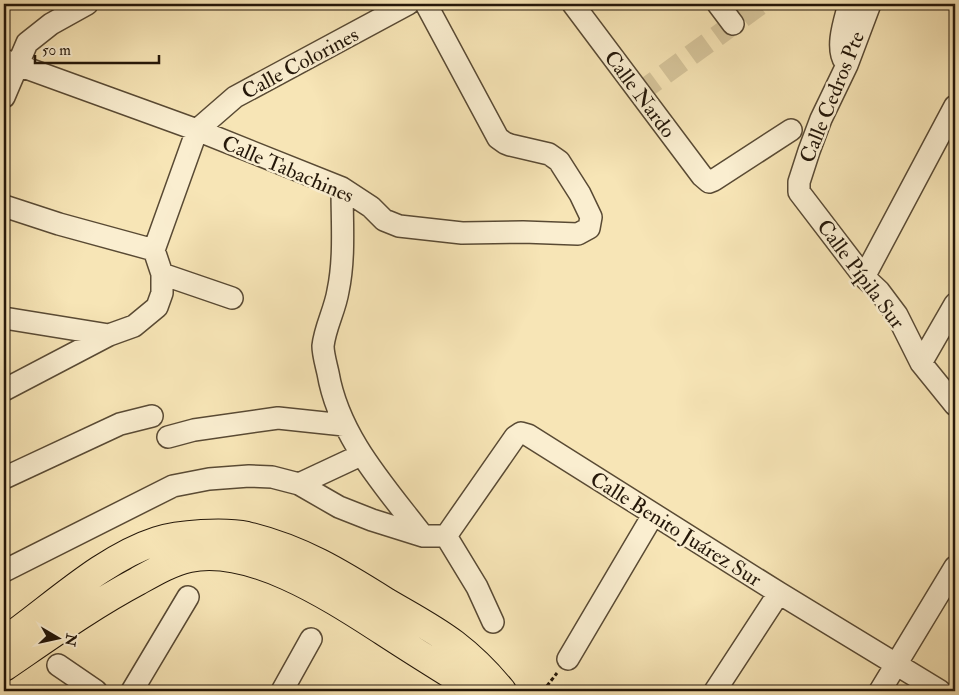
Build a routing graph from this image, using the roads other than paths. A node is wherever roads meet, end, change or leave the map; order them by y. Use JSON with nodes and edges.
{"nodes":[{"id":1,"x":88,"y":4,"type":"edge"},
{"id":2,"x":408,"y":4,"type":"edge"},
{"id":3,"x":426,"y":4,"type":"edge"},
{"id":4,"x":573,"y":4,"type":"edge"},
{"id":5,"x":718,"y":4,"type":"edge"},
{"id":6,"x":849,"y":4,"type":"edge"},
{"id":7,"x":870,"y":4,"type":"edge"},
{"id":8,"x":733,"y":24,"type":"dead end"},
{"id":9,"x":10,"y":62,"type":"edge"},
{"id":10,"x":847,"y":65,"type":"junction"},
{"id":11,"x":4,"y":97,"type":"edge"},
{"id":12,"x":955,"y":106,"type":"edge"},
{"id":13,"x":197,"y":130,"type":"junction"},
{"id":14,"x":791,"y":130,"type":"dead end"},
{"id":15,"x":342,"y":188,"type":"junction"},
{"id":16,"x":799,"y":192,"type":"joint"},
{"id":17,"x":4,"y":206,"type":"edge"},
{"id":18,"x":154,"y":250,"type":"junction"},
{"id":19,"x":162,"y":274,"type":"junction"},
{"id":20,"x":864,"y":277,"type":"junction"},
{"id":21,"x":232,"y":298,"type":"dead end"},
{"id":22,"x":955,"y":304,"type":"edge"},
{"id":23,"x":4,"y":318,"type":"edge"},
{"id":24,"x":109,"y":335,"type":"junction"},
{"id":25,"x":921,"y":363,"type":"junction"},
{"id":26,"x":4,"y":390,"type":"edge"},
{"id":27,"x":955,"y":406,"type":"edge"},
{"id":28,"x":152,"y":416,"type":"dead end"},
{"id":29,"x":344,"y":425,"type":"junction"},
{"id":30,"x":168,"y":437,"type":"dead end"},
{"id":31,"x":361,"y":455,"type":"junction"},
{"id":32,"x":4,"y":478,"type":"edge"},
{"id":33,"x":299,"y":484,"type":"junction"},
{"id":34,"x":653,"y":514,"type":"junction"},
{"id":35,"x":423,"y":536,"type":"junction"},
{"id":36,"x":446,"y":536,"type":"junction"},
{"id":37,"x":955,"y":567,"type":"edge"},
{"id":38,"x":4,"y":571,"type":"edge"},
{"id":39,"x":779,"y":593,"type":"junction"},
{"id":40,"x":188,"y":597,"type":"dead end"},
{"id":41,"x":493,"y":622,"type":"dead end"},
{"id":42,"x":4,"y":639,"type":"edge"},
{"id":43,"x":311,"y":640,"type":"dead end"},
{"id":44,"x":568,"y":659,"type":"dead end"},
{"id":45,"x":58,"y":665,"type":"dead end"},
{"id":46,"x":896,"y":665,"type":"junction"},
{"id":47,"x":4,"y":667,"type":"edge"},
{"id":48,"x":484,"y":686,"type":"edge"},
{"id":49,"x":96,"y":691,"type":"edge"},
{"id":50,"x":132,"y":691,"type":"edge"},
{"id":51,"x":282,"y":691,"type":"edge"},
{"id":52,"x":518,"y":691,"type":"edge"},
{"id":53,"x":715,"y":691,"type":"edge"},
{"id":54,"x":880,"y":691,"type":"edge"},
{"id":55,"x":940,"y":691,"type":"edge"}],
"edges":[{"from":1,"to":9,"type":"street"},
{"from":2,"to":13,"type":"street","name":"Calle Colorines"},
{"from":3,"to":15,"type":"street","name":"Calle Tabachines"},
{"from":4,"to":14,"type":"street","name":"Calle Nardo"},
{"from":5,"to":8,"type":"street"},
{"from":6,"to":10,"type":"street"},
{"from":7,"to":10,"type":"street","name":"Calle Cedros Pte"},
{"from":9,"to":11,"type":"street"},
{"from":9,"to":13,"type":"street","name":"Calle Tabachines"},
{"from":10,"to":16,"type":"street","name":"Calle Cedros Pte"},
{"from":12,"to":20,"type":"street"},
{"from":13,"to":15,"type":"street","name":"Calle Tabachines"},
{"from":13,"to":18,"type":"street"},
{"from":15,"to":29,"type":"street"},
{"from":16,"to":20,"type":"street","name":"Calle Pípila Sur"},
{"from":17,"to":18,"type":"street"},
{"from":18,"to":19,"type":"street"},
{"from":19,"to":21,"type":"street"},
{"from":19,"to":24,"type":"street"},
{"from":20,"to":25,"type":"street","name":"Calle Pípila Sur"},
{"from":22,"to":25,"type":"street"},
{"from":23,"to":24,"type":"street"},
{"from":24,"to":26,"type":"street"},
{"from":25,"to":27,"type":"street","name":"Calle Pípila Sur"},
{"from":28,"to":32,"type":"street"},
{"from":29,"to":30,"type":"street"},
{"from":29,"to":31,"type":"street"},
{"from":31,"to":33,"type":"street"},
{"from":31,"to":35,"type":"street"},
{"from":33,"to":35,"type":"street"},
{"from":33,"to":38,"type":"street"},
{"from":34,"to":36,"type":"street","name":"Calle Benito Juárez Sur"},
{"from":34,"to":39,"type":"street","name":"Calle Benito Juárez Sur"},
{"from":34,"to":44,"type":"street"},
{"from":35,"to":36,"type":"street"},
{"from":36,"to":41,"type":"street"},
{"from":37,"to":46,"type":"street"},
{"from":39,"to":46,"type":"street","name":"Calle Benito Juárez Sur"},
{"from":39,"to":53,"type":"street"},
{"from":40,"to":50,"type":"street"},
{"from":42,"to":48,"type":"main road"},
{"from":43,"to":51,"type":"street"},
{"from":45,"to":49,"type":"street"},
{"from":46,"to":54,"type":"street"},
{"from":46,"to":55,"type":"street","name":"Calle Benito Juárez Sur"},
{"from":47,"to":48,"type":"main road"},
{"from":48,"to":52,"type":"street"}]}
